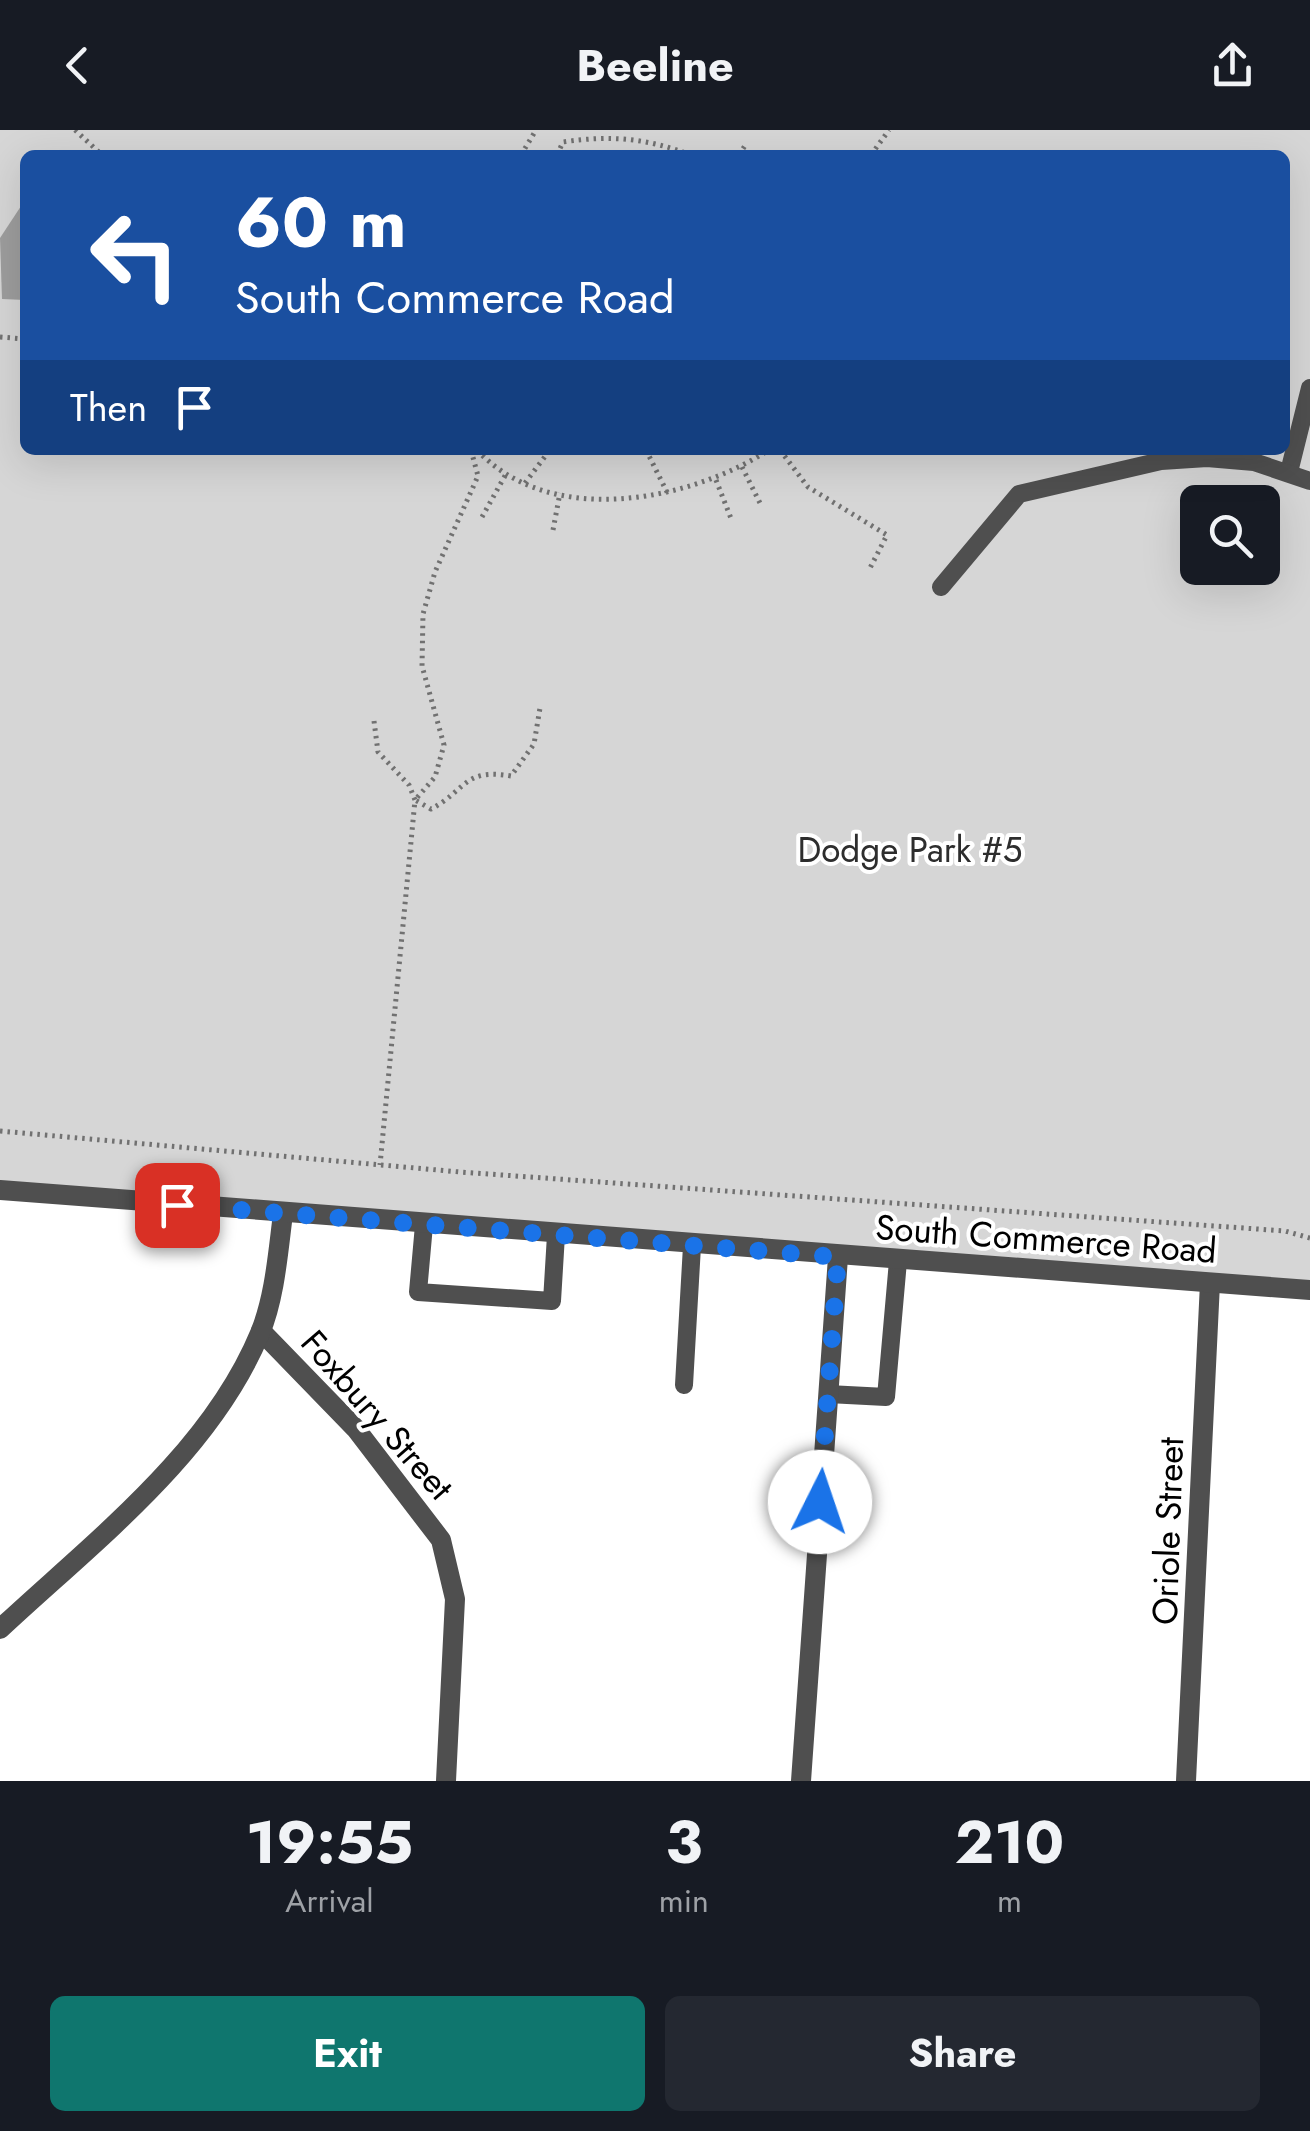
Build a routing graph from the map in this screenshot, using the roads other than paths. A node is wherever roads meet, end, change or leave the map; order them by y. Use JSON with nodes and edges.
{"nodes":[{"id":1,"x":1310,"y":388,"type":"edge"},
{"id":2,"x":1289,"y":472,"type":"junction"},
{"id":3,"x":1310,"y":481,"type":"edge"},
{"id":4,"x":941,"y":587,"type":"dead end"},
{"id":5,"x":0,"y":1190,"type":"edge"},
{"id":6,"x":283,"y":1214,"type":"junction"},
{"id":7,"x":424,"y":1224,"type":"junction"},
{"id":8,"x":556,"y":1235,"type":"junction"},
{"id":9,"x":692,"y":1246,"type":"junction"},
{"id":10,"x":838,"y":1257,"type":"junction"},
{"id":11,"x":898,"y":1261,"type":"junction"},
{"id":12,"x":1210,"y":1283,"type":"junction"},
{"id":13,"x":1310,"y":1290,"type":"edge"},
{"id":14,"x":261,"y":1331,"type":"junction"},
{"id":15,"x":684,"y":1385,"type":"dead end"},
{"id":16,"x":828,"y":1394,"type":"junction"},
{"id":17,"x":0,"y":1629,"type":"edge"},
{"id":18,"x":446,"y":1781,"type":"edge"},
{"id":19,"x":801,"y":1781,"type":"edge"},
{"id":20,"x":1186,"y":1781,"type":"edge"}],
"edges":[{"from":1,"to":2,"type":"lane"},
{"from":2,"to":3,"type":"lane"},
{"from":2,"to":4,"type":"lane"},
{"from":5,"to":6,"type":"street","name":"South Commerce Road"},
{"from":6,"to":7,"type":"street","name":"South Commerce Road"},
{"from":6,"to":14,"type":"street"},
{"from":7,"to":8,"type":"street","name":"South Commerce Road"},
{"from":7,"to":8,"type":"lane"},
{"from":8,"to":9,"type":"street","name":"South Commerce Road"},
{"from":9,"to":10,"type":"street","name":"South Commerce Road"},
{"from":9,"to":15,"type":"lane"},
{"from":10,"to":11,"type":"street","name":"South Commerce Road"},
{"from":10,"to":16,"type":"street"},
{"from":11,"to":12,"type":"street","name":"South Commerce Road"},
{"from":11,"to":16,"type":"lane"},
{"from":12,"to":13,"type":"street","name":"South Commerce Road"},
{"from":12,"to":20,"type":"street","name":"Oriole Street"},
{"from":14,"to":17,"type":"street"},
{"from":14,"to":18,"type":"street","name":"Foxbury Street"},
{"from":16,"to":19,"type":"street"}]}
